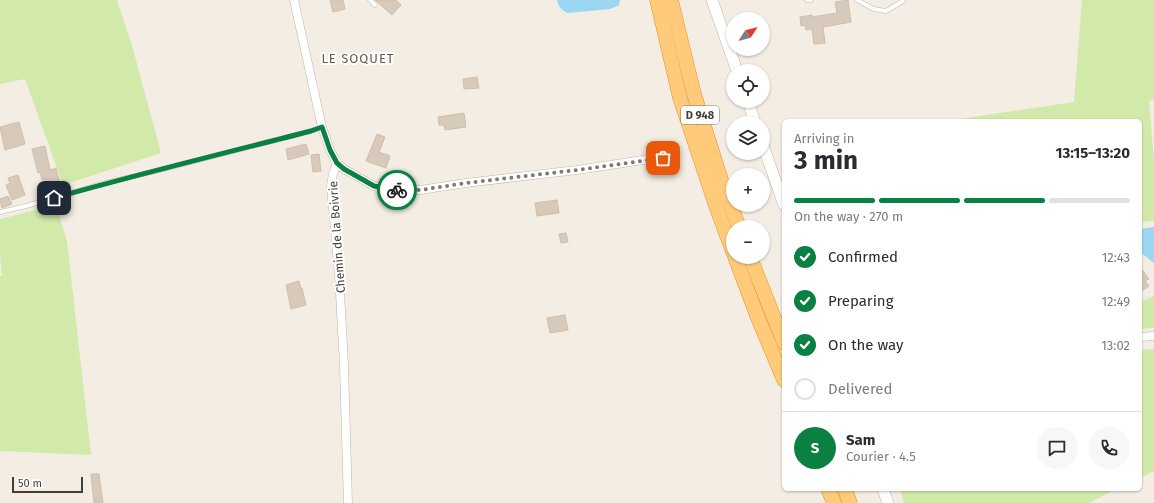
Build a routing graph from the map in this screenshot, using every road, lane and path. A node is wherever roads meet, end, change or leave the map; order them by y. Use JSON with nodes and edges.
{"nodes":[{"id":1,"x":294,"y":0,"type":"edge"},
{"id":2,"x":370,"y":0,"type":"edge"},
{"id":3,"x":658,"y":0,"type":"edge"},
{"id":4,"x":670,"y":0,"type":"edge"},
{"id":5,"x":712,"y":0,"type":"edge"},
{"id":6,"x":807,"y":0,"type":"edge"},
{"id":7,"x":811,"y":0,"type":"edge"},
{"id":8,"x":857,"y":0,"type":"edge"},
{"id":9,"x":904,"y":0,"type":"edge"},
{"id":10,"x":375,"y":5,"type":"dead end"},
{"id":11,"x":735,"y":64,"type":"edge"},
{"id":12,"x":322,"y":127,"type":"junction"},
{"id":13,"x":663,"y":158,"type":"dead end"},
{"id":14,"x":769,"y":160,"type":"edge"},
{"id":15,"x":337,"y":163,"type":"junction"},
{"id":16,"x":782,"y":199,"type":"edge"},
{"id":17,"x":0,"y":212,"type":"edge"},
{"id":18,"x":736,"y":220,"type":"edge"},
{"id":19,"x":726,"y":233,"type":"edge"},
{"id":20,"x":738,"y":264,"type":"edge"},
{"id":21,"x":753,"y":264,"type":"edge"},
{"id":22,"x":1154,"y":336,"type":"edge"},
{"id":23,"x":1142,"y":337,"type":"edge"},
{"id":24,"x":782,"y":338,"type":"edge"},
{"id":25,"x":782,"y":375,"type":"edge"},
{"id":26,"x":829,"y":491,"type":"edge"},
{"id":27,"x":846,"y":491,"type":"edge"},
{"id":28,"x":884,"y":491,"type":"edge"},
{"id":29,"x":348,"y":503,"type":"edge"},
{"id":30,"x":834,"y":503,"type":"edge"},
{"id":31,"x":850,"y":503,"type":"edge"},
{"id":32,"x":888,"y":503,"type":"edge"}],
"edges":[{"from":1,"to":12,"type":"street"},
{"from":2,"to":10,"type":"lane"},
{"from":3,"to":19,"type":"highway","number":"D 948"},
{"from":4,"to":18,"type":"highway","number":"D 948"},
{"from":5,"to":11,"type":"street"},
{"from":6,"to":7,"type":"lane"},
{"from":8,"to":9,"type":"lane"},
{"from":12,"to":15,"type":"street"},
{"from":12,"to":17,"type":"lane"},
{"from":13,"to":15,"type":"street","name":"Chemin de la Boivrie"},
{"from":14,"to":16,"type":"street"},
{"from":15,"to":29,"type":"street","name":"Chemin de la Boivrie"},
{"from":20,"to":25,"type":"highway"},
{"from":21,"to":24,"type":"highway"},
{"from":22,"to":23,"type":"street"},
{"from":26,"to":30,"type":"highway"},
{"from":27,"to":31,"type":"highway"},
{"from":28,"to":32,"type":"street"}]}
